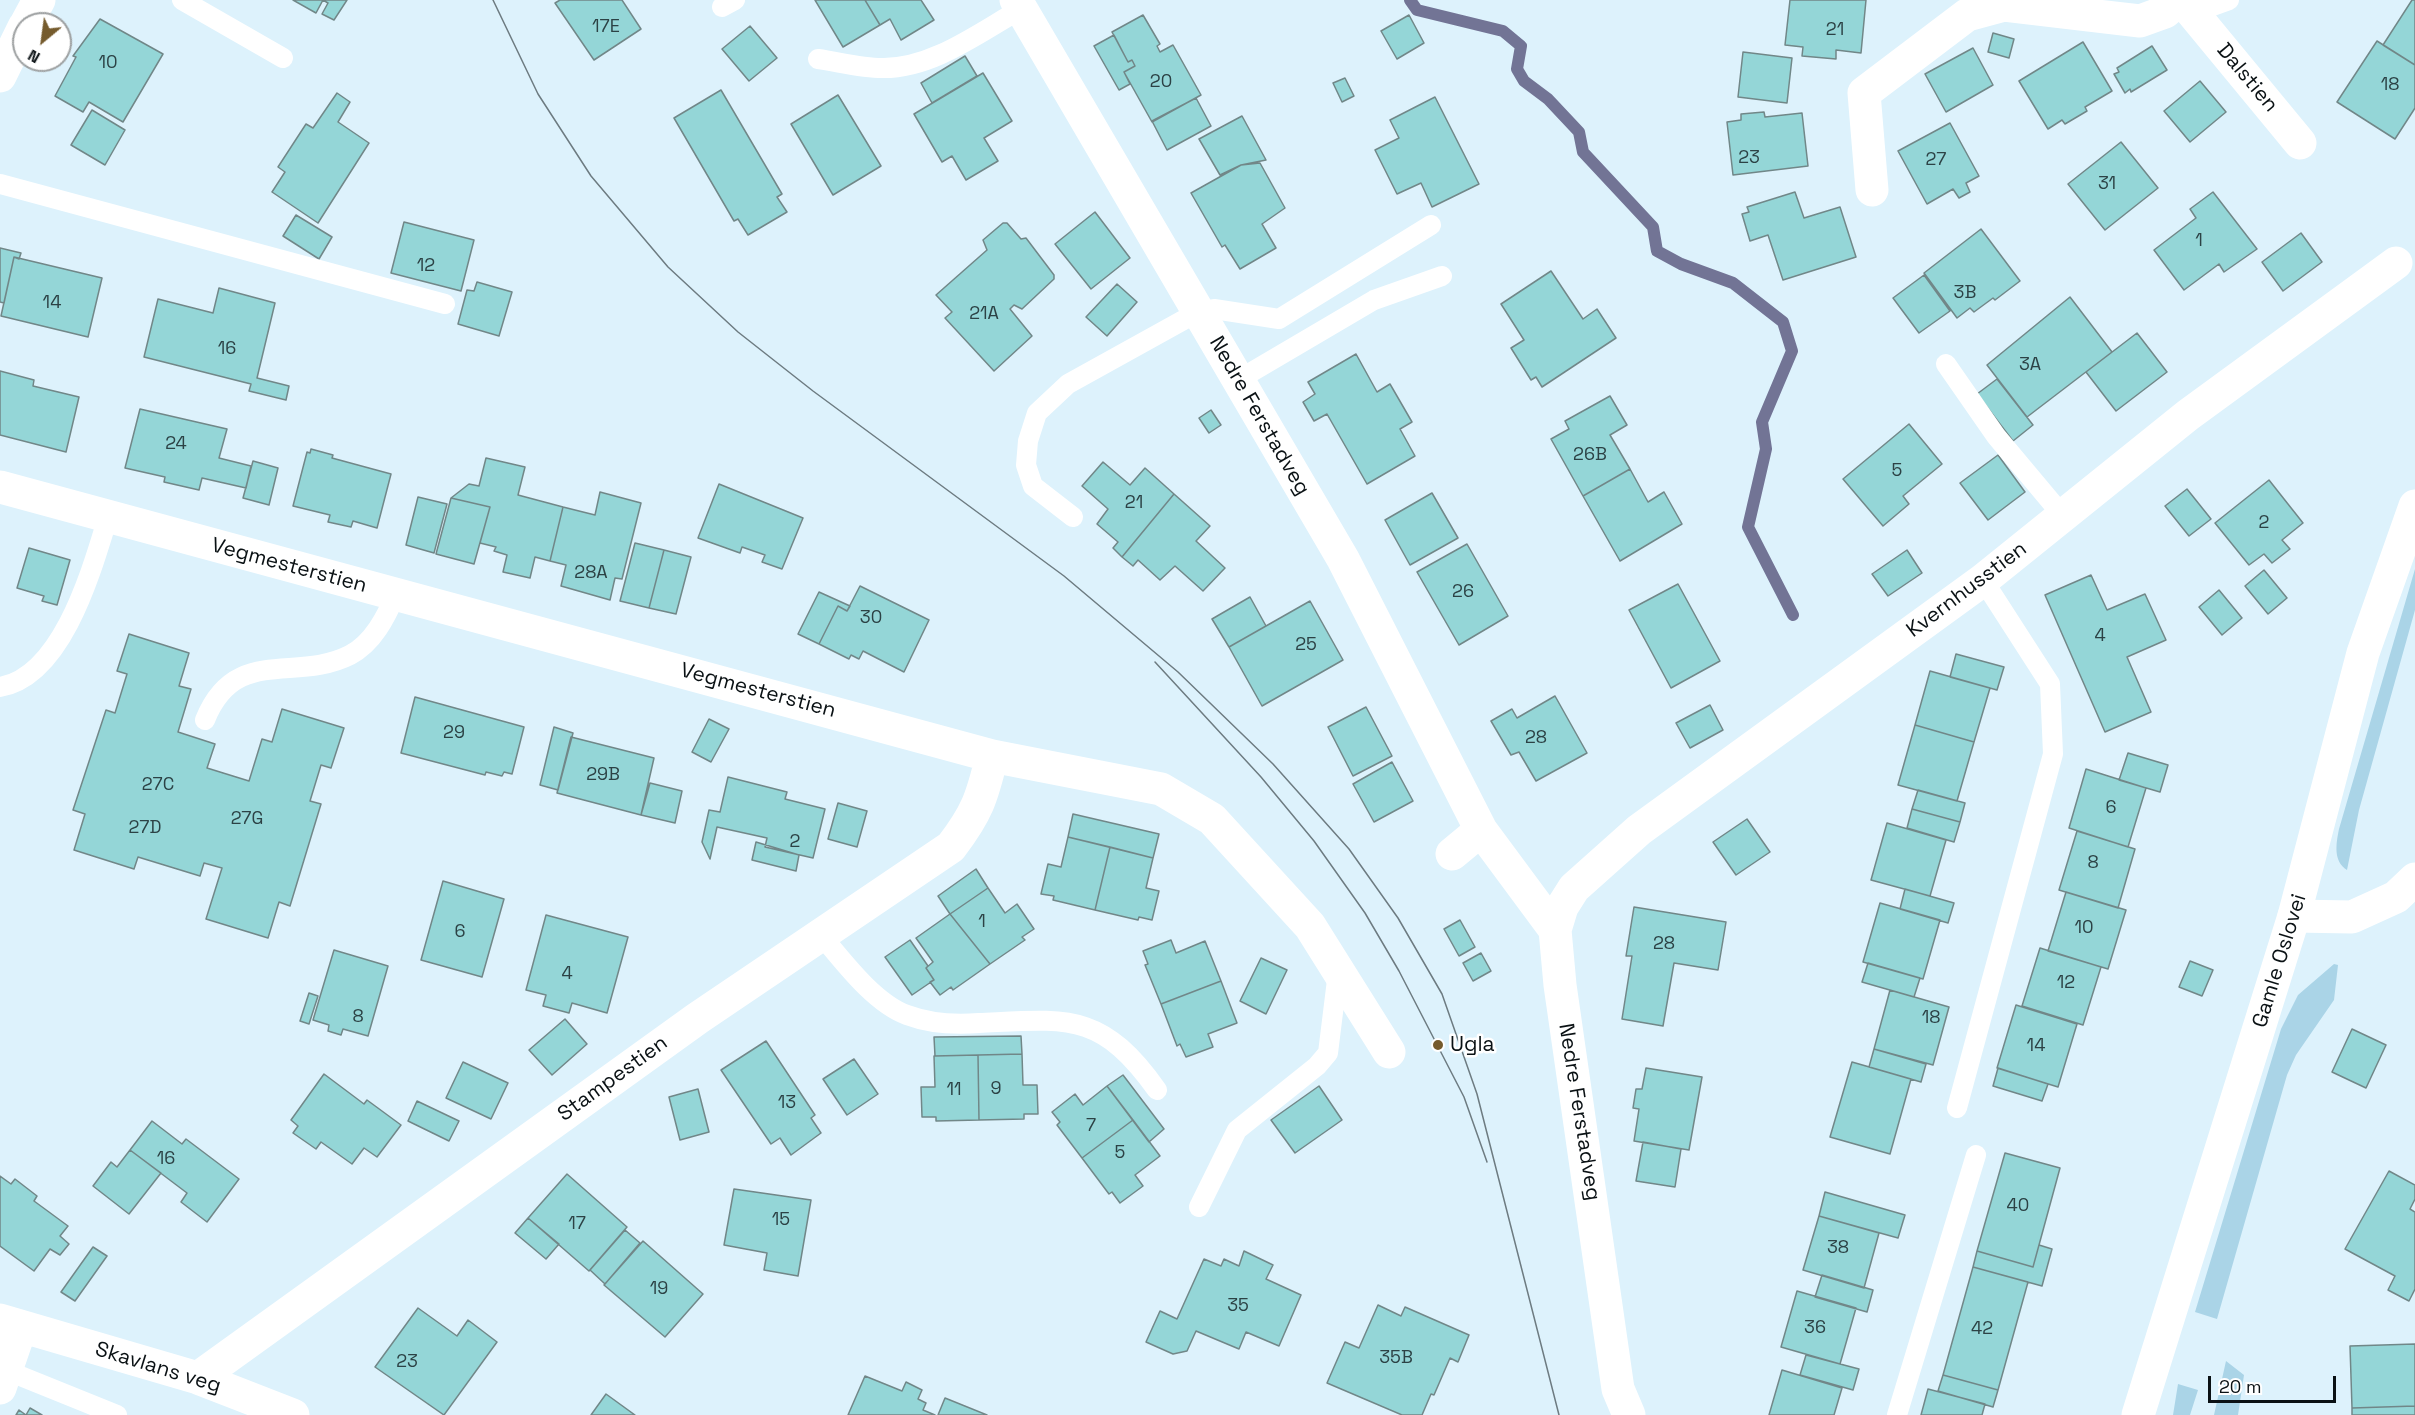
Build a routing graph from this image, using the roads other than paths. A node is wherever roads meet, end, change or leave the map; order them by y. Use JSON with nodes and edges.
{"nodes":[{"id":1,"x":182,"y":0,"type":"edge"},
{"id":2,"x":2229,"y":0,"type":"edge"},
{"id":3,"x":1018,"y":4,"type":"edge"},
{"id":4,"x":2184,"y":4,"type":"edge"},
{"id":5,"x":12,"y":52,"type":"edge"},
{"id":6,"x":283,"y":58,"type":"dead end"},
{"id":7,"x":818,"y":59,"type":"dead end"},
{"id":8,"x":0,"y":76,"type":"edge"},
{"id":9,"x":2300,"y":143,"type":"dead end"},
{"id":10,"x":0,"y":184,"type":"edge"},
{"id":11,"x":1872,"y":190,"type":"dead end"},
{"id":12,"x":1431,"y":225,"type":"dead end"},
{"id":13,"x":2396,"y":263,"type":"dead end"},
{"id":14,"x":1442,"y":276,"type":"dead end"},
{"id":15,"x":445,"y":304,"type":"dead end"},
{"id":16,"x":1198,"y":312,"type":"junction"},
{"id":17,"x":1946,"y":364,"type":"dead end"},
{"id":18,"x":1238,"y":380,"type":"junction"},
{"id":19,"x":0,"y":487,"type":"edge"},
{"id":20,"x":2415,"y":506,"type":"edge"},
{"id":21,"x":2063,"y":516,"type":"junction"},
{"id":22,"x":108,"y":517,"type":"junction"},
{"id":23,"x":1073,"y":517,"type":"dead end"},
{"id":24,"x":1983,"y":580,"type":"junction"},
{"id":25,"x":396,"y":594,"type":"junction"},
{"id":26,"x":0,"y":687,"type":"edge"},
{"id":27,"x":205,"y":720,"type":"dead end"},
{"id":28,"x":992,"y":756,"type":"junction"},
{"id":29,"x":1481,"y":830,"type":"junction"},
{"id":30,"x":1452,"y":854,"type":"dead end"},
{"id":31,"x":2415,"y":879,"type":"edge"},
{"id":32,"x":2294,"y":916,"type":"junction"},
{"id":33,"x":1555,"y":930,"type":"junction"},
{"id":34,"x":821,"y":935,"type":"junction"},
{"id":35,"x":1338,"y":972,"type":"junction"},
{"id":36,"x":1389,"y":1052,"type":"dead end"},
{"id":37,"x":1156,"y":1090,"type":"dead end"},
{"id":38,"x":1958,"y":1108,"type":"dead end"},
{"id":39,"x":1976,"y":1155,"type":"dead end"},
{"id":40,"x":1199,"y":1207,"type":"dead end"},
{"id":41,"x":11,"y":1324,"type":"edge"},
{"id":42,"x":198,"y":1378,"type":"junction"},
{"id":43,"x":4,"y":1380,"type":"edge"},
{"id":44,"x":117,"y":1415,"type":"edge"},
{"id":45,"x":293,"y":1415,"type":"edge"},
{"id":46,"x":1629,"y":1415,"type":"edge"},
{"id":47,"x":1897,"y":1415,"type":"edge"},
{"id":48,"x":2138,"y":1415,"type":"edge"}],
"edges":[{"from":1,"to":6,"type":"lane"},
{"from":2,"to":4,"type":"lane"},
{"from":3,"to":7,"type":"lane","name":"Nedre Ferstadveg"},
{"from":3,"to":16,"type":"street","name":"Nedre Ferstadveg"},
{"from":4,"to":9,"type":"street","name":"Dalstien"},
{"from":4,"to":11,"type":"street"},
{"from":5,"to":8,"type":"street"},
{"from":10,"to":15,"type":"lane"},
{"from":12,"to":16,"type":"lane"},
{"from":13,"to":21,"type":"street","name":"Kvernhusstien"},
{"from":14,"to":18,"type":"lane"},
{"from":16,"to":18,"type":"street","name":"Nedre Ferstadveg"},
{"from":16,"to":23,"type":"lane"},
{"from":17,"to":21,"type":"lane"},
{"from":18,"to":29,"type":"street","name":"Nedre Ferstadveg"},
{"from":19,"to":22,"type":"street","name":"Vegmesterstien"},
{"from":20,"to":32,"type":"street","name":"Gamle Oslovei"},
{"from":21,"to":24,"type":"street","name":"Kvernhusstien"},
{"from":22,"to":25,"type":"street","name":"Vegmesterstien"},
{"from":22,"to":26,"type":"lane"},
{"from":24,"to":33,"type":"street","name":"Kvernhusstien"},
{"from":24,"to":38,"type":"lane"},
{"from":25,"to":27,"type":"lane"},
{"from":25,"to":28,"type":"street","name":"Vegmesterstien"},
{"from":28,"to":34,"type":"street","name":"Stampestien"},
{"from":28,"to":35,"type":"street","name":"Vegmesterstien"},
{"from":29,"to":30,"type":"street"},
{"from":29,"to":33,"type":"street","name":"Nedre Ferstadveg"},
{"from":31,"to":32,"type":"street"},
{"from":32,"to":48,"type":"street","name":"Gamle Oslovei"},
{"from":33,"to":46,"type":"street","name":"Nedre Ferstadveg"},
{"from":34,"to":37,"type":"lane"},
{"from":34,"to":42,"type":"street","name":"Stampestien"},
{"from":35,"to":36,"type":"street","name":"Vegmesterstien"},
{"from":35,"to":40,"type":"lane"},
{"from":39,"to":47,"type":"lane"},
{"from":41,"to":42,"type":"street","name":"Skavlans veg"},
{"from":41,"to":43,"type":"street","name":"Skavlans veg"},
{"from":42,"to":45,"type":"street","name":"Skavlans veg"},
{"from":43,"to":44,"type":"lane","name":"Skavlans veg"}]}
